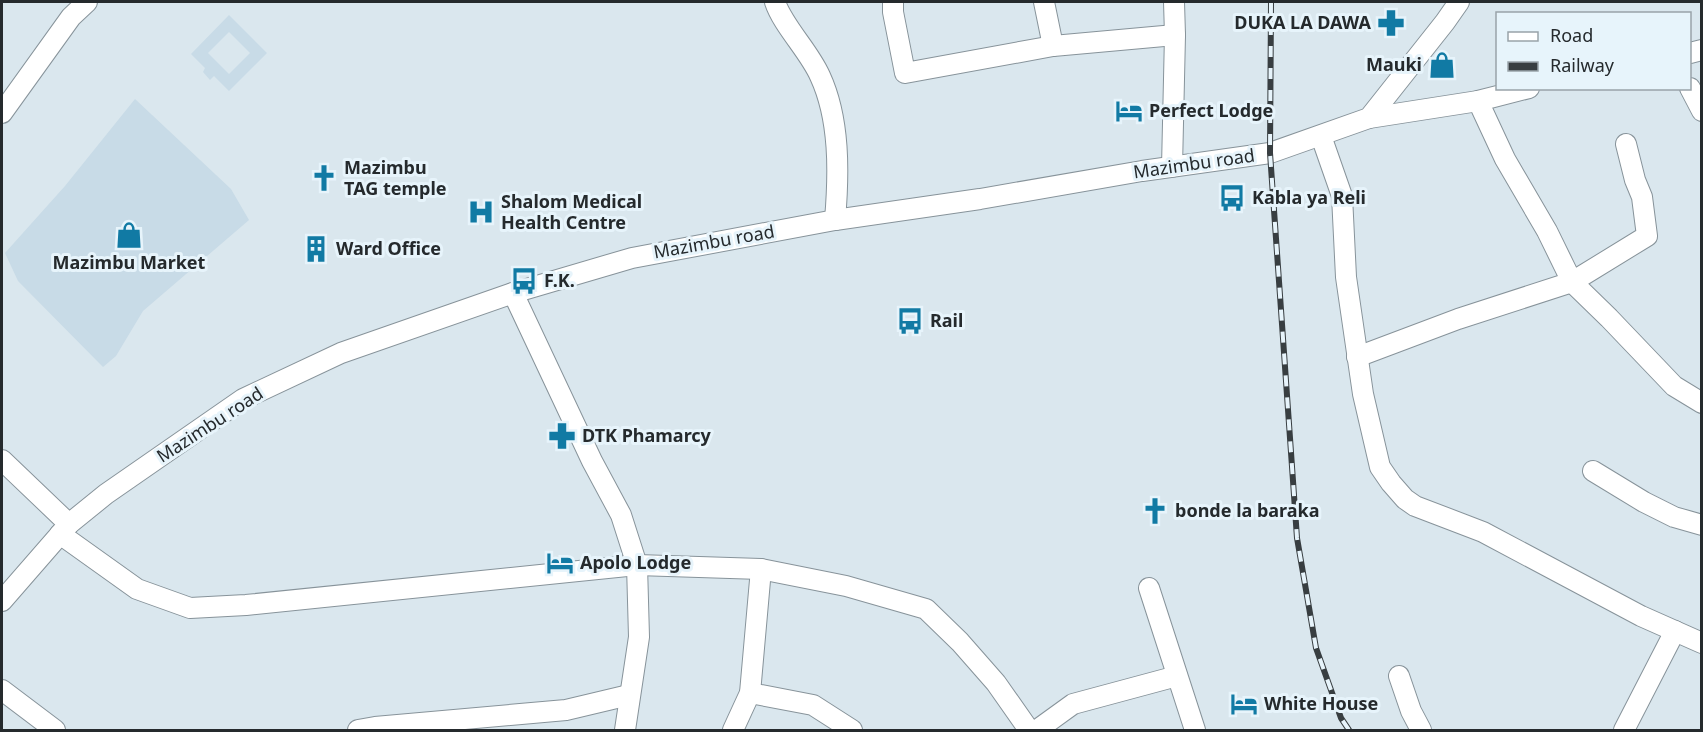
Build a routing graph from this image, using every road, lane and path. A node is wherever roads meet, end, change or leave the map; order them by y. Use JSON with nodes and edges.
{"nodes":[{"id":1,"x":87,"y":2,"type":"edge"},
{"id":2,"x":775,"y":2,"type":"edge"},
{"id":3,"x":893,"y":2,"type":"edge"},
{"id":4,"x":1044,"y":2,"type":"edge"},
{"id":5,"x":1174,"y":2,"type":"edge"},
{"id":6,"x":1459,"y":2,"type":"edge"},
{"id":7,"x":1175,"y":35,"type":"junction"},
{"id":8,"x":1053,"y":46,"type":"junction"},
{"id":9,"x":1521,"y":90,"type":"edge"},
{"id":10,"x":1690,"y":90,"type":"edge"},
{"id":11,"x":1478,"y":101,"type":"junction"},
{"id":12,"x":1701,"y":111,"type":"edge"},
{"id":13,"x":2,"y":113,"type":"edge"},
{"id":14,"x":1369,"y":118,"type":"junction"},
{"id":15,"x":1321,"y":136,"type":"junction"},
{"id":16,"x":1626,"y":144,"type":"dead end"},
{"id":17,"x":1172,"y":167,"type":"junction"},
{"id":18,"x":835,"y":220,"type":"junction"},
{"id":19,"x":1572,"y":282,"type":"junction"},
{"id":20,"x":513,"y":292,"type":"junction"},
{"id":21,"x":1358,"y":357,"type":"junction"},
{"id":22,"x":1701,"y":403,"type":"edge"},
{"id":23,"x":2,"y":460,"type":"edge"},
{"id":24,"x":1593,"y":471,"type":"dead end"},
{"id":25,"x":1701,"y":525,"type":"edge"},
{"id":26,"x":64,"y":529,"type":"junction"},
{"id":27,"x":637,"y":565,"type":"junction"},
{"id":28,"x":761,"y":569,"type":"junction"},
{"id":29,"x":1149,"y":588,"type":"dead end"},
{"id":30,"x":2,"y":601,"type":"edge"},
{"id":31,"x":1675,"y":631,"type":"junction"},
{"id":32,"x":1701,"y":643,"type":"edge"},
{"id":33,"x":1177,"y":676,"type":"junction"},
{"id":34,"x":1400,"y":676,"type":"dead end"},
{"id":35,"x":2,"y":690,"type":"edge"},
{"id":36,"x":750,"y":693,"type":"junction"},
{"id":37,"x":629,"y":696,"type":"junction"},
{"id":38,"x":417,"y":728,"type":"edge"},
{"id":39,"x":55,"y":730,"type":"edge"},
{"id":40,"x":358,"y":730,"type":"edge"},
{"id":41,"x":625,"y":730,"type":"edge"},
{"id":42,"x":733,"y":730,"type":"edge"},
{"id":43,"x":852,"y":730,"type":"edge"},
{"id":44,"x":1029,"y":730,"type":"edge"},
{"id":45,"x":1037,"y":730,"type":"edge"},
{"id":46,"x":1195,"y":730,"type":"edge"},
{"id":47,"x":1421,"y":730,"type":"edge"},
{"id":48,"x":1624,"y":730,"type":"edge"}],
"edges":[{"from":1,"to":13,"type":"street"},
{"from":2,"to":18,"type":"street"},
{"from":3,"to":8,"type":"street"},
{"from":4,"to":8,"type":"street"},
{"from":5,"to":7,"type":"street"},
{"from":6,"to":14,"type":"street"},
{"from":7,"to":8,"type":"street"},
{"from":7,"to":17,"type":"street"},
{"from":9,"to":11,"type":"street","name":"Mazimbu road"},
{"from":10,"to":12,"type":"street"},
{"from":11,"to":14,"type":"street","name":"Mazimbu road"},
{"from":11,"to":19,"type":"street"},
{"from":14,"to":15,"type":"street","name":"Mazimbu road"},
{"from":15,"to":17,"type":"street","name":"Mazimbu road"},
{"from":15,"to":21,"type":"street"},
{"from":16,"to":19,"type":"street"},
{"from":17,"to":18,"type":"street","name":"Mazimbu road"},
{"from":18,"to":20,"type":"street","name":"Mazimbu road"},
{"from":19,"to":21,"type":"street"},
{"from":19,"to":22,"type":"street"},
{"from":20,"to":26,"type":"street","name":"Mazimbu road"},
{"from":20,"to":27,"type":"street"},
{"from":21,"to":31,"type":"street"},
{"from":23,"to":26,"type":"street"},
{"from":24,"to":25,"type":"street"},
{"from":26,"to":27,"type":"street"},
{"from":26,"to":30,"type":"street","name":"Mazimbu road"},
{"from":27,"to":28,"type":"street"},
{"from":27,"to":37,"type":"street"},
{"from":28,"to":36,"type":"street"},
{"from":28,"to":44,"type":"street"},
{"from":29,"to":33,"type":"street"},
{"from":31,"to":32,"type":"street"},
{"from":31,"to":48,"type":"street"},
{"from":33,"to":45,"type":"street"},
{"from":33,"to":46,"type":"street"},
{"from":34,"to":47,"type":"street"},
{"from":35,"to":39,"type":"street"},
{"from":36,"to":42,"type":"street"},
{"from":36,"to":43,"type":"street"},
{"from":37,"to":38,"type":"street"},
{"from":37,"to":41,"type":"street"},
{"from":38,"to":40,"type":"street"}]}
